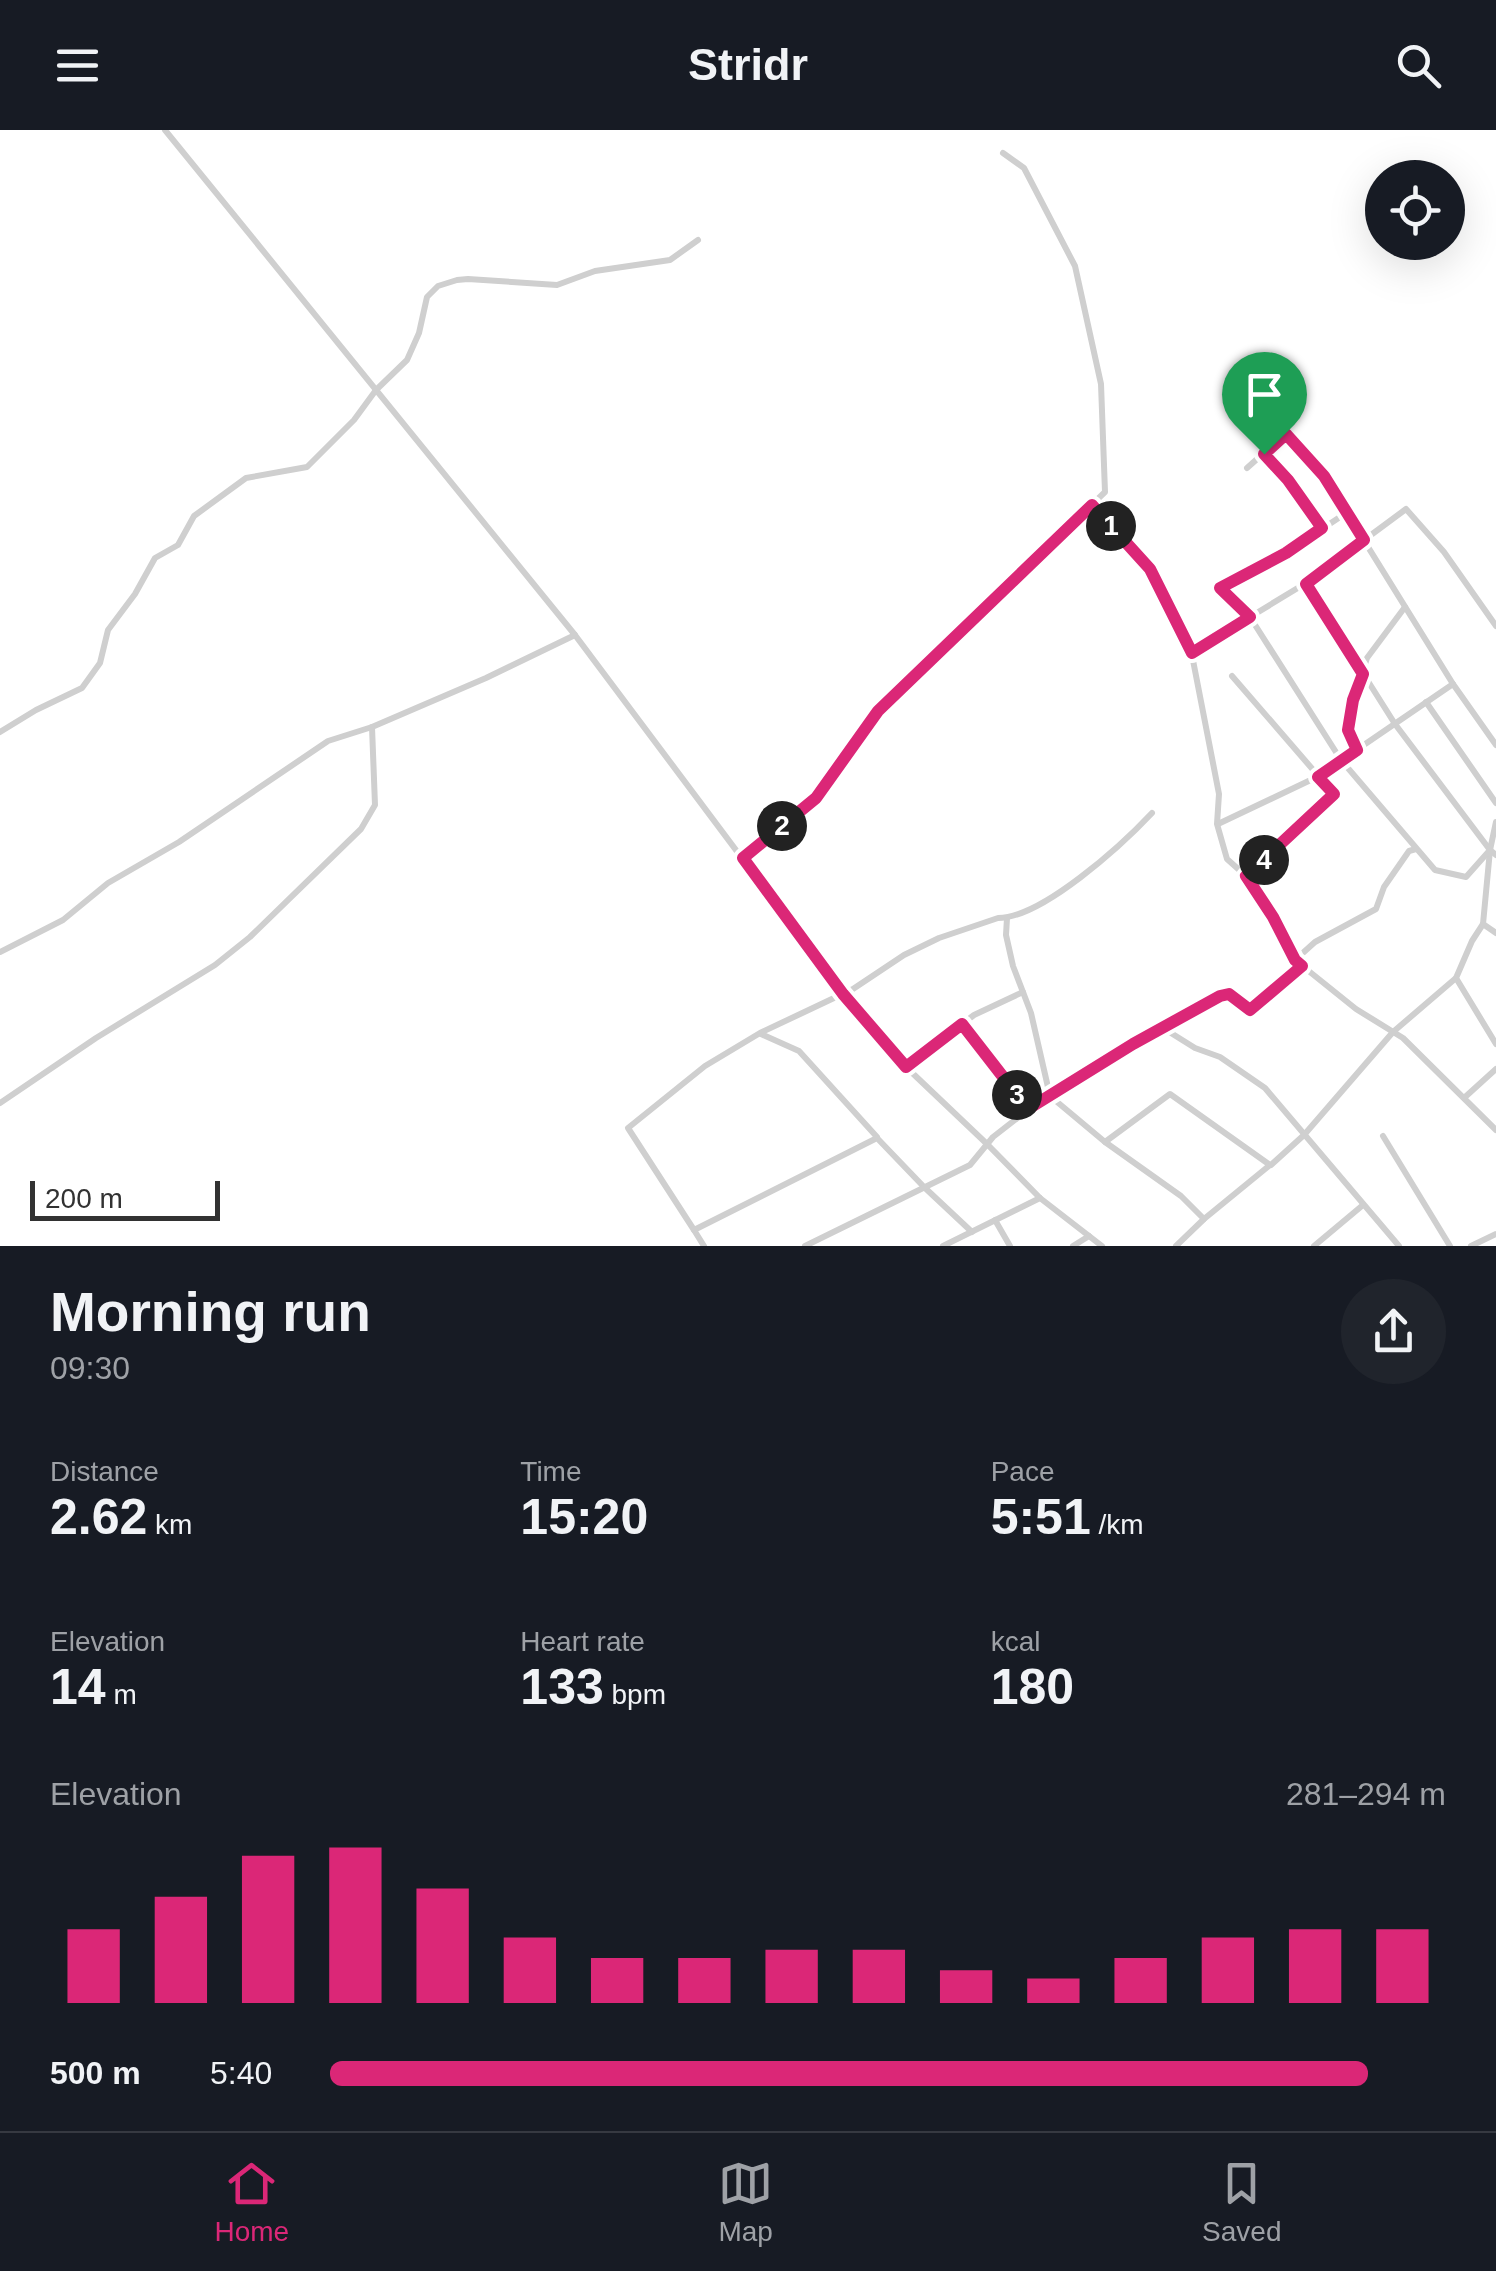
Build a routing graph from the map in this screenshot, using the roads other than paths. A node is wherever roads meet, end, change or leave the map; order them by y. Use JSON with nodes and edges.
{"nodes":[{"id":1,"x":165,"y":130,"type":"edge"},
{"id":2,"x":1002,"y":154,"type":"dead end"},
{"id":3,"x":698,"y":240,"type":"dead end"},
{"id":4,"x":376,"y":390,"type":"junction"},
{"id":5,"x":1264,"y":454,"type":"junction"},
{"id":6,"x":1246,"y":468,"type":"dead end"},
{"id":7,"x":1092,"y":505,"type":"junction"},
{"id":8,"x":1346,"y":512,"type":"junction"},
{"id":9,"x":1322,"y":528,"type":"junction"},
{"id":10,"x":1364,"y":540,"type":"junction"},
{"id":11,"x":1306,"y":584,"type":"junction"},
{"id":12,"x":1405,"y":607,"type":"junction"},
{"id":13,"x":1250,"y":617,"type":"junction"},
{"id":14,"x":1496,"y":626,"type":"edge"},
{"id":15,"x":575,"y":636,"type":"junction"},
{"id":16,"x":1192,"y":653,"type":"junction"},
{"id":17,"x":1363,"y":674,"type":"junction"},
{"id":18,"x":1232,"y":676,"type":"dead end"},
{"id":19,"x":1453,"y":684,"type":"junction"},
{"id":20,"x":1426,"y":702,"type":"junction"},
{"id":21,"x":1395,"y":724,"type":"junction"},
{"id":22,"x":372,"y":727,"type":"junction"},
{"id":23,"x":0,"y":732,"type":"edge"},
{"id":24,"x":1496,"y":745,"type":"edge"},
{"id":25,"x":1357,"y":750,"type":"junction"},
{"id":26,"x":1341,"y":760,"type":"junction"},
{"id":27,"x":1318,"y":777,"type":"junction"},
{"id":28,"x":1496,"y":803,"type":"edge"},
{"id":29,"x":1152,"y":813,"type":"dead end"},
{"id":30,"x":1496,"y":822,"type":"edge"},
{"id":31,"x":1217,"y":824,"type":"junction"},
{"id":32,"x":1416,"y":849,"type":"junction"},
{"id":33,"x":1493,"y":852,"type":"edge"},
{"id":34,"x":743,"y":858,"type":"junction"},
{"id":35,"x":1246,"y":876,"type":"junction"},
{"id":36,"x":1007,"y":918,"type":"junction"},
{"id":37,"x":1483,"y":924,"type":"junction"},
{"id":38,"x":1496,"y":932,"type":"edge"},
{"id":39,"x":0,"y":952,"type":"edge"},
{"id":40,"x":1295,"y":960,"type":"junction"},
{"id":41,"x":1302,"y":966,"type":"junction"},
{"id":42,"x":1456,"y":978,"type":"junction"},
{"id":43,"x":1023,"y":992,"type":"junction"},
{"id":44,"x":843,"y":994,"type":"junction"},
{"id":45,"x":962,"y":1024,"type":"junction"},
{"id":46,"x":1163,"y":1028,"type":"junction"},
{"id":47,"x":1394,"y":1032,"type":"junction"},
{"id":48,"x":760,"y":1033,"type":"junction"},
{"id":49,"x":1496,"y":1044,"type":"edge"},
{"id":50,"x":906,"y":1067,"type":"junction"},
{"id":51,"x":1496,"y":1069,"type":"edge"},
{"id":52,"x":1050,"y":1096,"type":"junction"},
{"id":53,"x":1464,"y":1098,"type":"junction"},
{"id":54,"x":0,"y":1103,"type":"edge"},
{"id":55,"x":1028,"y":1109,"type":"junction"},
{"id":56,"x":1496,"y":1130,"type":"edge"},
{"id":57,"x":1304,"y":1135,"type":"junction"},
{"id":58,"x":1383,"y":1136,"type":"dead end"},
{"id":59,"x":877,"y":1138,"type":"junction"},
{"id":60,"x":1105,"y":1142,"type":"junction"},
{"id":61,"x":987,"y":1144,"type":"junction"},
{"id":62,"x":1270,"y":1165,"type":"junction"},
{"id":63,"x":924,"y":1188,"type":"junction"},
{"id":64,"x":1040,"y":1198,"type":"junction"},
{"id":65,"x":1363,"y":1205,"type":"junction"},
{"id":66,"x":1204,"y":1219,"type":"junction"},
{"id":67,"x":995,"y":1220,"type":"junction"},
{"id":68,"x":694,"y":1230,"type":"junction"},
{"id":69,"x":972,"y":1232,"type":"junction"},
{"id":70,"x":1496,"y":1234,"type":"edge"},
{"id":71,"x":1089,"y":1236,"type":"junction"},
{"id":72,"x":704,"y":1246,"type":"edge"},
{"id":73,"x":804,"y":1246,"type":"edge"},
{"id":74,"x":943,"y":1246,"type":"edge"},
{"id":75,"x":1010,"y":1246,"type":"edge"},
{"id":76,"x":1073,"y":1246,"type":"edge"},
{"id":77,"x":1102,"y":1246,"type":"edge"},
{"id":78,"x":1176,"y":1246,"type":"edge"},
{"id":79,"x":1314,"y":1246,"type":"edge"},
{"id":80,"x":1399,"y":1246,"type":"edge"},
{"id":81,"x":1450,"y":1246,"type":"edge"},
{"id":82,"x":1471,"y":1246,"type":"edge"}],
"edges":[{"from":1,"to":4,"type":"street"},
{"from":2,"to":7,"type":"street"},
{"from":3,"to":4,"type":"street"},
{"from":4,"to":15,"type":"street"},
{"from":4,"to":23,"type":"street"},
{"from":5,"to":6,"type":"street"},
{"from":5,"to":8,"type":"street"},
{"from":5,"to":9,"type":"street"},
{"from":7,"to":16,"type":"street"},
{"from":7,"to":34,"type":"street"},
{"from":8,"to":9,"type":"street"},
{"from":8,"to":10,"type":"street"},
{"from":9,"to":13,"type":"street"},
{"from":10,"to":11,"type":"street"},
{"from":10,"to":12,"type":"street"},
{"from":10,"to":14,"type":"street"},
{"from":11,"to":13,"type":"street"},
{"from":11,"to":17,"type":"street"},
{"from":12,"to":17,"type":"street"},
{"from":12,"to":19,"type":"street"},
{"from":13,"to":16,"type":"street"},
{"from":13,"to":26,"type":"street"},
{"from":15,"to":22,"type":"street"},
{"from":15,"to":34,"type":"street"},
{"from":16,"to":31,"type":"street"},
{"from":17,"to":21,"type":"street"},
{"from":17,"to":25,"type":"street"},
{"from":18,"to":27,"type":"street"},
{"from":19,"to":20,"type":"street"},
{"from":19,"to":24,"type":"street"},
{"from":20,"to":21,"type":"street"},
{"from":20,"to":28,"type":"street"},
{"from":21,"to":25,"type":"street"},
{"from":21,"to":33,"type":"street"},
{"from":22,"to":39,"type":"street"},
{"from":22,"to":54,"type":"street"},
{"from":25,"to":26,"type":"street"},
{"from":26,"to":27,"type":"street"},
{"from":26,"to":32,"type":"street"},
{"from":27,"to":31,"type":"street"},
{"from":27,"to":35,"type":"street"},
{"from":29,"to":36,"type":"street"},
{"from":30,"to":33,"type":"street"},
{"from":31,"to":35,"type":"street"},
{"from":32,"to":33,"type":"street"},
{"from":32,"to":40,"type":"street"},
{"from":33,"to":37,"type":"street"},
{"from":34,"to":44,"type":"street"},
{"from":35,"to":40,"type":"street"},
{"from":36,"to":43,"type":"street"},
{"from":36,"to":44,"type":"street"},
{"from":37,"to":38,"type":"street"},
{"from":37,"to":42,"type":"street"},
{"from":40,"to":41,"type":"street"},
{"from":41,"to":46,"type":"street"},
{"from":41,"to":47,"type":"street"},
{"from":42,"to":47,"type":"street"},
{"from":42,"to":49,"type":"street"},
{"from":43,"to":45,"type":"street"},
{"from":43,"to":52,"type":"street"},
{"from":44,"to":48,"type":"street"},
{"from":44,"to":50,"type":"street"},
{"from":45,"to":50,"type":"street"},
{"from":45,"to":55,"type":"street"},
{"from":46,"to":52,"type":"street"},
{"from":46,"to":57,"type":"street"},
{"from":47,"to":53,"type":"street"},
{"from":47,"to":57,"type":"street"},
{"from":48,"to":59,"type":"street"},
{"from":48,"to":68,"type":"street"},
{"from":50,"to":61,"type":"street"},
{"from":51,"to":53,"type":"street"},
{"from":52,"to":55,"type":"street"},
{"from":52,"to":60,"type":"street"},
{"from":53,"to":56,"type":"street"},
{"from":55,"to":61,"type":"street"},
{"from":57,"to":62,"type":"street"},
{"from":57,"to":65,"type":"street"},
{"from":58,"to":81,"type":"street"},
{"from":59,"to":63,"type":"street"},
{"from":59,"to":68,"type":"street"},
{"from":60,"to":62,"type":"street"},
{"from":60,"to":66,"type":"street"},
{"from":61,"to":63,"type":"street"},
{"from":61,"to":64,"type":"street"},
{"from":62,"to":66,"type":"street"},
{"from":63,"to":69,"type":"street"},
{"from":63,"to":73,"type":"street"},
{"from":64,"to":67,"type":"street"},
{"from":64,"to":71,"type":"street"},
{"from":65,"to":79,"type":"street"},
{"from":65,"to":80,"type":"street"},
{"from":66,"to":78,"type":"street"},
{"from":67,"to":69,"type":"street"},
{"from":67,"to":75,"type":"street"},
{"from":68,"to":72,"type":"street"},
{"from":69,"to":74,"type":"street"},
{"from":70,"to":82,"type":"street"},
{"from":71,"to":76,"type":"street"},
{"from":71,"to":77,"type":"street"}]}
